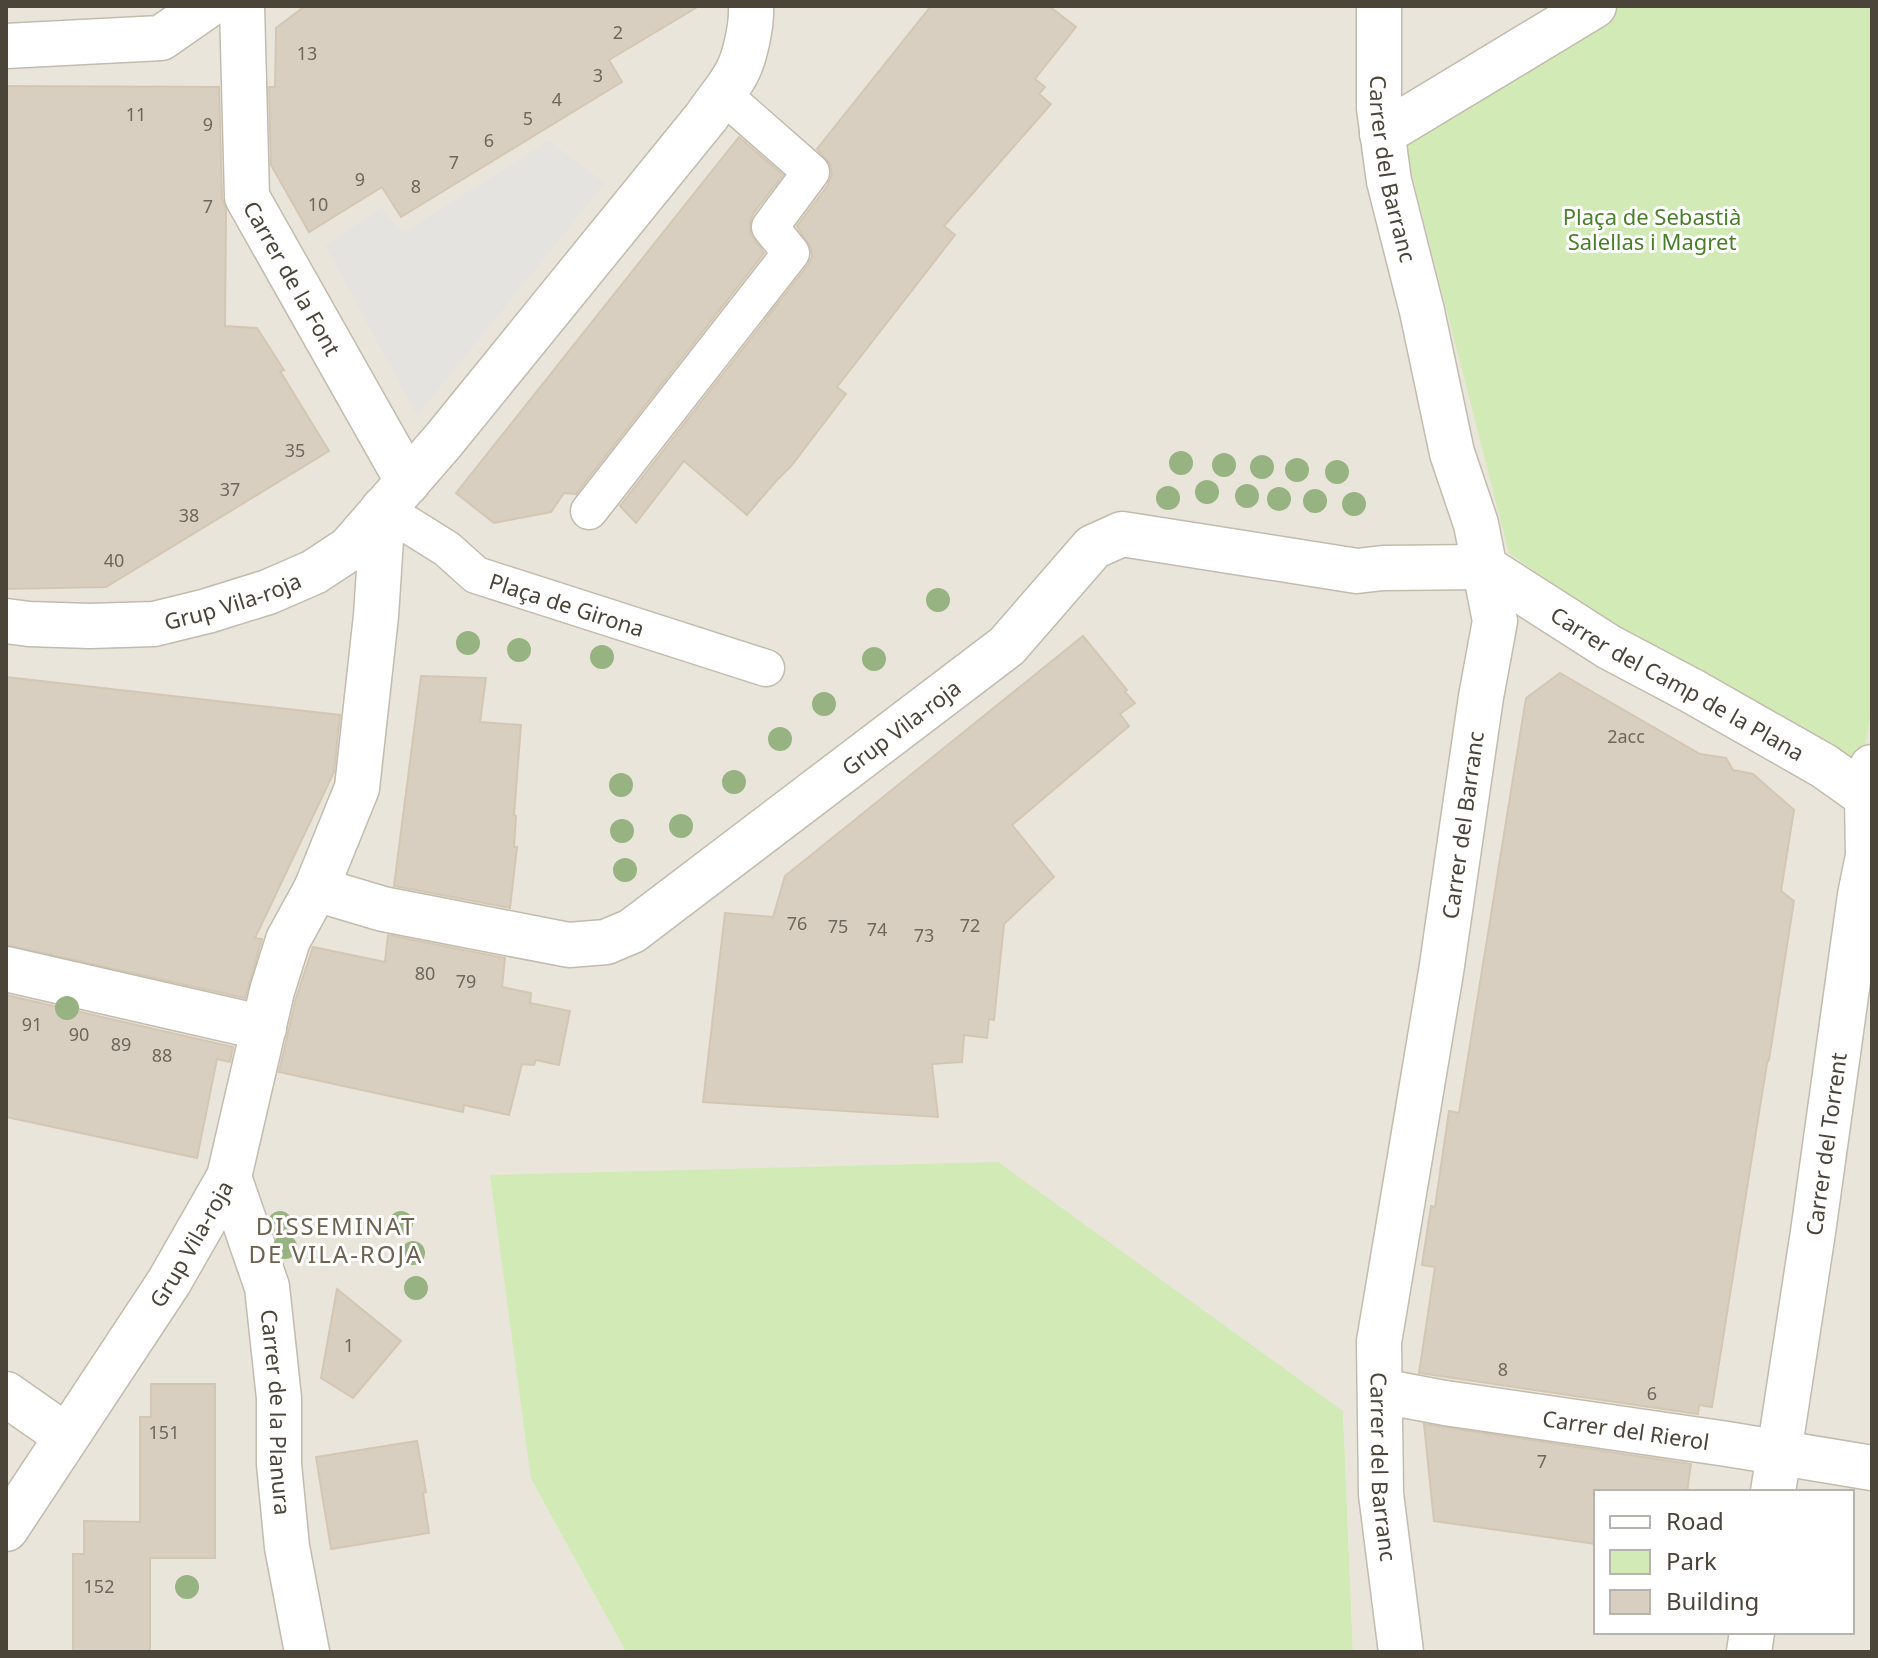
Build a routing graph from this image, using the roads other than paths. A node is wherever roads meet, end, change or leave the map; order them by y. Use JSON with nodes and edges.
{"nodes":[{"id":1,"x":207,"y":6,"type":"edge"},
{"id":2,"x":242,"y":6,"type":"edge"},
{"id":3,"x":751,"y":6,"type":"edge"},
{"id":4,"x":1379,"y":6,"type":"edge"},
{"id":5,"x":1594,"y":6,"type":"edge"},
{"id":6,"x":6,"y":46,"type":"edge"},
{"id":7,"x":722,"y":94,"type":"junction"},
{"id":8,"x":1382,"y":134,"type":"junction"},
{"id":9,"x":396,"y":496,"type":"junction"},
{"id":10,"x":589,"y":511,"type":"dead end"},
{"id":11,"x":1484,"y":567,"type":"junction"},
{"id":12,"x":6,"y":621,"type":"edge"},
{"id":13,"x":766,"y":668,"type":"dead end"},
{"id":14,"x":1870,"y":788,"type":"edge"},
{"id":15,"x":316,"y":889,"type":"junction"},
{"id":16,"x":6,"y":969,"type":"edge"},
{"id":17,"x":264,"y":1028,"type":"junction"},
{"id":18,"x":229,"y":1177,"type":"junction"},
{"id":19,"x":1381,"y":1391,"type":"junction"},
{"id":20,"x":6,"y":1394,"type":"edge"},
{"id":21,"x":66,"y":1436,"type":"junction"},
{"id":22,"x":1872,"y":1468,"type":"edge"},
{"id":23,"x":1776,"y":1472,"type":"edge"},
{"id":24,"x":6,"y":1529,"type":"edge"},
{"id":25,"x":307,"y":1652,"type":"edge"},
{"id":26,"x":1401,"y":1652,"type":"edge"}],
"edges":[{"from":1,"to":6,"type":"street"},
{"from":2,"to":9,"type":"street","name":"Carrer de la Font"},
{"from":3,"to":7,"type":"street","name":"Grup Vila-roja"},
{"from":4,"to":8,"type":"street","name":"Carrer del Barranc"},
{"from":5,"to":8,"type":"street"},
{"from":7,"to":9,"type":"street","name":"Grup Vila-roja"},
{"from":7,"to":10,"type":"street"},
{"from":8,"to":11,"type":"street","name":"Carrer del Barranc"},
{"from":9,"to":12,"type":"street","name":"Grup Vila-roja"},
{"from":9,"to":13,"type":"street","name":"Plaça de Girona"},
{"from":9,"to":15,"type":"street","name":"Grup Vila-roja"},
{"from":11,"to":14,"type":"street","name":"Carrer del Camp de la Plana"},
{"from":11,"to":15,"type":"street","name":"Grup Vila-roja"},
{"from":11,"to":19,"type":"street","name":"Carrer del Barranc"},
{"from":14,"to":23,"type":"street","name":"Carrer del Torrent"},
{"from":15,"to":17,"type":"street","name":"Grup Vila-roja"},
{"from":16,"to":17,"type":"street"},
{"from":17,"to":18,"type":"street","name":"Grup Vila-roja"},
{"from":18,"to":21,"type":"street","name":"Grup Vila-roja"},
{"from":18,"to":25,"type":"street","name":"Carrer de la Planura"},
{"from":19,"to":23,"type":"street","name":"Carrer del Rierol"},
{"from":19,"to":26,"type":"street","name":"Carrer del Barranc"},
{"from":20,"to":21,"type":"street"},
{"from":21,"to":24,"type":"street","name":"Grup Vila-roja"},
{"from":22,"to":23,"type":"street","name":"Carrer del Rierol"}]}
